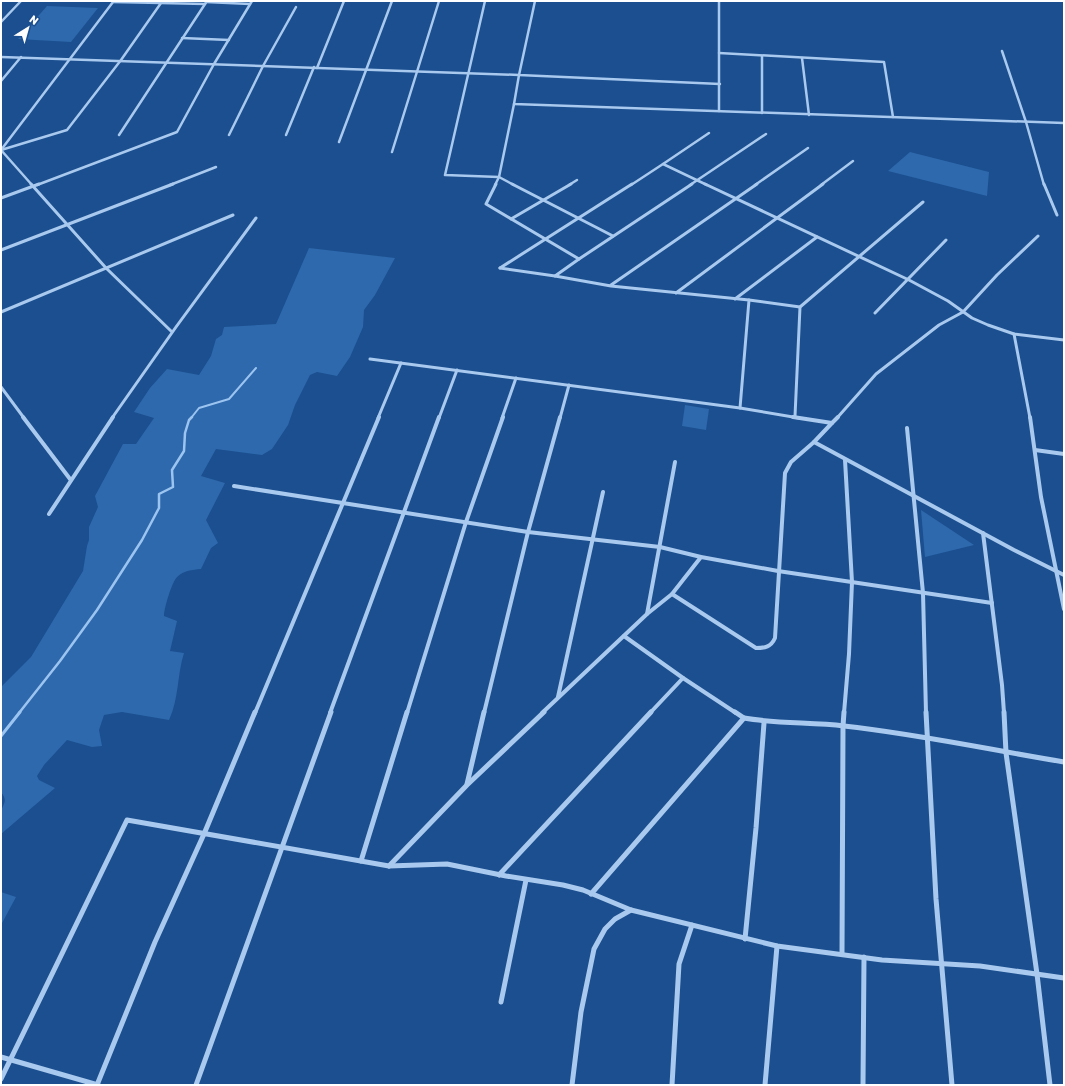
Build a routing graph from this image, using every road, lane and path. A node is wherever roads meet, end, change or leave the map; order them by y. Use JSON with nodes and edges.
{"nodes":[{"id":1,"x":21,"y":1,"type":"edge"},
{"id":2,"x":344,"y":1,"type":"edge"},
{"id":3,"x":392,"y":1,"type":"edge"},
{"id":4,"x":439,"y":1,"type":"edge"},
{"id":5,"x":485,"y":1,"type":"edge"},
{"id":6,"x":535,"y":1,"type":"edge"},
{"id":7,"x":719,"y":1,"type":"edge"},
{"id":8,"x":113,"y":2,"type":"edge"},
{"id":9,"x":206,"y":2,"type":"edge"},
{"id":10,"x":251,"y":2,"type":"edge"},
{"id":11,"x":161,"y":3,"type":"junction"},
{"id":12,"x":296,"y":7,"type":"dead end"},
{"id":13,"x":1,"y":22,"type":"edge"},
{"id":14,"x":182,"y":38,"type":"junction"},
{"id":15,"x":229,"y":40,"type":"junction"},
{"id":16,"x":1002,"y":51,"type":"dead end"},
{"id":17,"x":719,"y":53,"type":"junction"},
{"id":18,"x":762,"y":56,"type":"junction"},
{"id":19,"x":1,"y":57,"type":"edge"},
{"id":20,"x":21,"y":57,"type":"junction"},
{"id":21,"x":802,"y":58,"type":"junction"},
{"id":22,"x":69,"y":59,"type":"junction"},
{"id":23,"x":121,"y":60,"type":"junction"},
{"id":24,"x":166,"y":62,"type":"junction"},
{"id":25,"x":214,"y":64,"type":"junction"},
{"id":26,"x":263,"y":66,"type":"junction"},
{"id":27,"x":315,"y":68,"type":"junction"},
{"id":28,"x":365,"y":70,"type":"junction"},
{"id":29,"x":418,"y":71,"type":"junction"},
{"id":30,"x":467,"y":73,"type":"junction"},
{"id":31,"x":519,"y":75,"type":"junction"},
{"id":32,"x":1,"y":81,"type":"edge"},
{"id":33,"x":720,"y":84,"type":"junction"},
{"id":34,"x":514,"y":104,"type":"junction"},
{"id":35,"x":719,"y":111,"type":"junction"},
{"id":36,"x":762,"y":113,"type":"junction"},
{"id":37,"x":809,"y":115,"type":"junction"},
{"id":38,"x":893,"y":117,"type":"junction"},
{"id":39,"x":1026,"y":122,"type":"junction"},
{"id":40,"x":1064,"y":123,"type":"edge"},
{"id":41,"x":709,"y":132,"type":"dead end"},
{"id":42,"x":229,"y":134,"type":"dead end"},
{"id":43,"x":766,"y":134,"type":"dead end"},
{"id":44,"x":119,"y":135,"type":"dead end"},
{"id":45,"x":286,"y":135,"type":"dead end"},
{"id":46,"x":339,"y":142,"type":"dead end"},
{"id":47,"x":808,"y":148,"type":"dead end"},
{"id":48,"x":1,"y":150,"type":"edge"},
{"id":49,"x":392,"y":152,"type":"dead end"},
{"id":50,"x":853,"y":161,"type":"dead end"},
{"id":51,"x":663,"y":164,"type":"junction"},
{"id":52,"x":216,"y":167,"type":"dead end"},
{"id":53,"x":498,"y":177,"type":"junction"},
{"id":54,"x":577,"y":180,"type":"dead end"},
{"id":55,"x":697,"y":181,"type":"junction"},
{"id":56,"x":34,"y":185,"type":"junction"},
{"id":57,"x":1,"y":198,"type":"edge"},
{"id":58,"x":736,"y":198,"type":"junction"},
{"id":59,"x":544,"y":200,"type":"junction"},
{"id":60,"x":923,"y":202,"type":"dead end"},
{"id":61,"x":233,"y":215,"type":"dead end"},
{"id":62,"x":1058,"y":216,"type":"dead end"},
{"id":63,"x":578,"y":217,"type":"junction"},
{"id":64,"x":256,"y":218,"type":"dead end"},
{"id":65,"x":776,"y":218,"type":"junction"},
{"id":66,"x":512,"y":219,"type":"junction"},
{"id":67,"x":67,"y":224,"type":"junction"},
{"id":68,"x":613,"y":236,"type":"junction"},
{"id":69,"x":1038,"y":236,"type":"dead end"},
{"id":70,"x":817,"y":237,"type":"junction"},
{"id":71,"x":544,"y":238,"type":"junction"},
{"id":72,"x":946,"y":240,"type":"dead end"},
{"id":73,"x":1,"y":250,"type":"edge"},
{"id":74,"x":858,"y":256,"type":"junction"},
{"id":75,"x":579,"y":259,"type":"junction"},
{"id":76,"x":106,"y":268,"type":"junction"},
{"id":77,"x":555,"y":276,"type":"junction"},
{"id":78,"x":909,"y":280,"type":"junction"},
{"id":79,"x":611,"y":286,"type":"junction"},
{"id":80,"x":676,"y":293,"type":"junction"},
{"id":81,"x":735,"y":300,"type":"junction"},
{"id":82,"x":749,"y":300,"type":"junction"},
{"id":83,"x":800,"y":307,"type":"junction"},
{"id":84,"x":1,"y":312,"type":"edge"},
{"id":85,"x":963,"y":312,"type":"junction"},
{"id":86,"x":875,"y":313,"type":"dead end"},
{"id":87,"x":171,"y":331,"type":"junction"},
{"id":88,"x":1014,"y":334,"type":"junction"},
{"id":89,"x":1064,"y":340,"type":"edge"},
{"id":90,"x":370,"y":359,"type":"dead end"},
{"id":91,"x":401,"y":363,"type":"junction"},
{"id":92,"x":457,"y":370,"type":"junction"},
{"id":93,"x":516,"y":378,"type":"junction"},
{"id":94,"x":569,"y":385,"type":"junction"},
{"id":95,"x":1,"y":387,"type":"edge"},
{"id":96,"x":740,"y":408,"type":"junction"},
{"id":97,"x":795,"y":416,"type":"junction"},
{"id":98,"x":832,"y":423,"type":"junction"},
{"id":99,"x":907,"y":428,"type":"dead end"},
{"id":100,"x":814,"y":442,"type":"junction"},
{"id":101,"x":1034,"y":450,"type":"junction"},
{"id":102,"x":1064,"y":454,"type":"edge"},
{"id":103,"x":845,"y":460,"type":"junction"},
{"id":104,"x":675,"y":462,"type":"dead end"},
{"id":105,"x":70,"y":479,"type":"junction"},
{"id":106,"x":234,"y":486,"type":"dead end"},
{"id":107,"x":603,"y":492,"type":"dead end"},
{"id":108,"x":912,"y":496,"type":"junction"},
{"id":109,"x":342,"y":502,"type":"junction"},
{"id":110,"x":403,"y":512,"type":"junction"},
{"id":111,"x":49,"y":514,"type":"dead end"},
{"id":112,"x":466,"y":522,"type":"junction"},
{"id":113,"x":528,"y":532,"type":"junction"},
{"id":114,"x":983,"y":533,"type":"junction"},
{"id":115,"x":592,"y":538,"type":"junction"},
{"id":116,"x":660,"y":547,"type":"junction"},
{"id":117,"x":700,"y":557,"type":"junction"},
{"id":118,"x":778,"y":571,"type":"junction"},
{"id":119,"x":1056,"y":571,"type":"junction"},
{"id":120,"x":1064,"y":575,"type":"edge"},
{"id":121,"x":852,"y":581,"type":"junction"},
{"id":122,"x":923,"y":593,"type":"junction"},
{"id":123,"x":672,"y":594,"type":"junction"},
{"id":124,"x":992,"y":603,"type":"junction"},
{"id":125,"x":1064,"y":609,"type":"edge"},
{"id":126,"x":647,"y":614,"type":"junction"},
{"id":127,"x":624,"y":636,"type":"junction"},
{"id":128,"x":683,"y":678,"type":"junction"},
{"id":129,"x":558,"y":698,"type":"junction"},
{"id":130,"x":744,"y":718,"type":"junction"},
{"id":131,"x":764,"y":723,"type":"junction"},
{"id":132,"x":843,"y":726,"type":"junction"},
{"id":133,"x":927,"y":737,"type":"junction"},
{"id":134,"x":1006,"y":753,"type":"junction"},
{"id":135,"x":1064,"y":762,"type":"edge"},
{"id":136,"x":467,"y":786,"type":"junction"},
{"id":137,"x":204,"y":834,"type":"junction"},
{"id":138,"x":282,"y":847,"type":"junction"},
{"id":139,"x":361,"y":861,"type":"junction"},
{"id":140,"x":389,"y":866,"type":"junction"},
{"id":141,"x":499,"y":875,"type":"junction"},
{"id":142,"x":526,"y":880,"type":"junction"},
{"id":143,"x":591,"y":894,"type":"junction"},
{"id":144,"x":632,"y":910,"type":"junction"},
{"id":145,"x":692,"y":925,"type":"junction"},
{"id":146,"x":745,"y":939,"type":"junction"},
{"id":147,"x":778,"y":946,"type":"junction"},
{"id":148,"x":842,"y":954,"type":"junction"},
{"id":149,"x":864,"y":957,"type":"junction"},
{"id":150,"x":942,"y":964,"type":"junction"},
{"id":151,"x":1037,"y":974,"type":"junction"},
{"id":152,"x":1064,"y":978,"type":"edge"},
{"id":153,"x":501,"y":1002,"type":"dead end"},
{"id":154,"x":1,"y":1057,"type":"edge"},
{"id":155,"x":11,"y":1060,"type":"junction"},
{"id":156,"x":1,"y":1079,"type":"edge"},
{"id":157,"x":97,"y":1085,"type":"edge"},
{"id":158,"x":196,"y":1085,"type":"edge"},
{"id":159,"x":572,"y":1085,"type":"edge"},
{"id":160,"x":672,"y":1085,"type":"edge"},
{"id":161,"x":765,"y":1085,"type":"edge"},
{"id":162,"x":863,"y":1085,"type":"edge"},
{"id":163,"x":952,"y":1085,"type":"edge"},
{"id":164,"x":1050,"y":1085,"type":"edge"}],
"edges":[{"from":1,"to":13,"type":"street"},
{"from":2,"to":27,"type":"street"},
{"from":3,"to":28,"type":"street"},
{"from":4,"to":29,"type":"street"},
{"from":5,"to":30,"type":"street"},
{"from":6,"to":31,"type":"street"},
{"from":7,"to":17,"type":"street"},
{"from":8,"to":11,"type":"street"},
{"from":8,"to":22,"type":"street"},
{"from":9,"to":10,"type":"street"},
{"from":9,"to":11,"type":"street"},
{"from":9,"to":14,"type":"street"},
{"from":10,"to":15,"type":"street"},
{"from":11,"to":23,"type":"street"},
{"from":12,"to":26,"type":"street"},
{"from":14,"to":15,"type":"street"},
{"from":14,"to":24,"type":"street"},
{"from":15,"to":25,"type":"street"},
{"from":16,"to":39,"type":"street"},
{"from":17,"to":18,"type":"street"},
{"from":17,"to":33,"type":"street"},
{"from":18,"to":21,"type":"street"},
{"from":18,"to":36,"type":"street"},
{"from":19,"to":20,"type":"street"},
{"from":20,"to":22,"type":"street"},
{"from":20,"to":32,"type":"street"},
{"from":21,"to":37,"type":"street"},
{"from":21,"to":38,"type":"street"},
{"from":22,"to":23,"type":"street"},
{"from":22,"to":48,"type":"street"},
{"from":23,"to":24,"type":"street"},
{"from":23,"to":48,"type":"street"},
{"from":24,"to":25,"type":"street"},
{"from":24,"to":44,"type":"street"},
{"from":25,"to":26,"type":"street"},
{"from":25,"to":56,"type":"street"},
{"from":26,"to":27,"type":"street"},
{"from":26,"to":42,"type":"street"},
{"from":27,"to":28,"type":"street"},
{"from":27,"to":45,"type":"street"},
{"from":28,"to":29,"type":"street"},
{"from":28,"to":46,"type":"street"},
{"from":29,"to":30,"type":"street"},
{"from":29,"to":49,"type":"street"},
{"from":30,"to":31,"type":"street"},
{"from":30,"to":53,"type":"street"},
{"from":31,"to":33,"type":"street"},
{"from":31,"to":34,"type":"street"},
{"from":33,"to":35,"type":"street"},
{"from":34,"to":35,"type":"street"},
{"from":34,"to":53,"type":"street"},
{"from":35,"to":36,"type":"street"},
{"from":36,"to":37,"type":"street"},
{"from":37,"to":38,"type":"street"},
{"from":38,"to":39,"type":"street"},
{"from":39,"to":40,"type":"street"},
{"from":39,"to":62,"type":"street"},
{"from":41,"to":51,"type":"street"},
{"from":43,"to":55,"type":"street"},
{"from":47,"to":58,"type":"street"},
{"from":48,"to":56,"type":"street"},
{"from":50,"to":65,"type":"street"},
{"from":51,"to":55,"type":"street"},
{"from":51,"to":63,"type":"street"},
{"from":52,"to":67,"type":"street"},
{"from":53,"to":59,"type":"street"},
{"from":53,"to":66,"type":"street"},
{"from":54,"to":59,"type":"street"},
{"from":55,"to":58,"type":"street"},
{"from":55,"to":68,"type":"street"},
{"from":56,"to":57,"type":"street"},
{"from":56,"to":67,"type":"street"},
{"from":58,"to":65,"type":"street"},
{"from":58,"to":79,"type":"street"},
{"from":59,"to":63,"type":"street"},
{"from":59,"to":66,"type":"street"},
{"from":60,"to":74,"type":"street"},
{"from":61,"to":76,"type":"street"},
{"from":63,"to":68,"type":"street"},
{"from":63,"to":71,"type":"street"},
{"from":64,"to":87,"type":"street"},
{"from":65,"to":70,"type":"street"},
{"from":65,"to":80,"type":"street"},
{"from":66,"to":71,"type":"street"},
{"from":67,"to":73,"type":"street"},
{"from":67,"to":76,"type":"street"},
{"from":68,"to":75,"type":"street"},
{"from":69,"to":85,"type":"street"},
{"from":70,"to":74,"type":"street"},
{"from":70,"to":81,"type":"street"},
{"from":71,"to":75,"type":"street"},
{"from":71,"to":77,"type":"street"},
{"from":72,"to":78,"type":"street"},
{"from":74,"to":78,"type":"street"},
{"from":74,"to":83,"type":"street"},
{"from":75,"to":77,"type":"street"},
{"from":76,"to":84,"type":"street"},
{"from":76,"to":87,"type":"street"},
{"from":77,"to":79,"type":"street"},
{"from":78,"to":85,"type":"street"},
{"from":78,"to":86,"type":"street"},
{"from":79,"to":80,"type":"street"},
{"from":80,"to":81,"type":"street"},
{"from":81,"to":82,"type":"street"},
{"from":82,"to":83,"type":"street"},
{"from":82,"to":96,"type":"street"},
{"from":83,"to":97,"type":"street"},
{"from":85,"to":88,"type":"street"},
{"from":85,"to":98,"type":"street"},
{"from":87,"to":105,"type":"street"},
{"from":88,"to":89,"type":"street"},
{"from":88,"to":101,"type":"street"},
{"from":90,"to":91,"type":"street"},
{"from":91,"to":92,"type":"street"},
{"from":91,"to":109,"type":"street"},
{"from":92,"to":93,"type":"street"},
{"from":92,"to":110,"type":"street"},
{"from":93,"to":94,"type":"street"},
{"from":93,"to":112,"type":"street"},
{"from":94,"to":96,"type":"street"},
{"from":94,"to":113,"type":"street"},
{"from":95,"to":105,"type":"street"},
{"from":96,"to":97,"type":"street"},
{"from":97,"to":98,"type":"street"},
{"from":98,"to":100,"type":"street"},
{"from":99,"to":108,"type":"street"},
{"from":100,"to":103,"type":"street"},
{"from":100,"to":118,"type":"street"},
{"from":101,"to":102,"type":"street"},
{"from":101,"to":119,"type":"street"},
{"from":103,"to":108,"type":"street"},
{"from":103,"to":121,"type":"street"},
{"from":104,"to":116,"type":"street"},
{"from":105,"to":111,"type":"street"},
{"from":106,"to":109,"type":"street"},
{"from":107,"to":115,"type":"street"},
{"from":108,"to":114,"type":"street"},
{"from":108,"to":122,"type":"street"},
{"from":109,"to":110,"type":"street"},
{"from":109,"to":137,"type":"street"},
{"from":110,"to":112,"type":"street"},
{"from":110,"to":138,"type":"street"},
{"from":112,"to":113,"type":"street"},
{"from":112,"to":139,"type":"street"},
{"from":113,"to":115,"type":"street"},
{"from":113,"to":136,"type":"street"},
{"from":114,"to":119,"type":"street"},
{"from":114,"to":124,"type":"street"},
{"from":115,"to":116,"type":"street"},
{"from":115,"to":129,"type":"street"},
{"from":116,"to":117,"type":"street"},
{"from":116,"to":126,"type":"street"},
{"from":117,"to":118,"type":"street"},
{"from":117,"to":123,"type":"street"},
{"from":118,"to":121,"type":"street"},
{"from":118,"to":123,"type":"street"},
{"from":119,"to":120,"type":"street"},
{"from":119,"to":125,"type":"street"},
{"from":121,"to":122,"type":"street"},
{"from":121,"to":132,"type":"street"},
{"from":122,"to":124,"type":"street"},
{"from":122,"to":133,"type":"street"},
{"from":123,"to":126,"type":"street"},
{"from":124,"to":134,"type":"street"},
{"from":126,"to":127,"type":"street"},
{"from":127,"to":128,"type":"street"},
{"from":127,"to":129,"type":"street"},
{"from":128,"to":130,"type":"street"},
{"from":128,"to":141,"type":"street"},
{"from":129,"to":136,"type":"street"},
{"from":130,"to":131,"type":"street"},
{"from":130,"to":143,"type":"street"},
{"from":131,"to":132,"type":"street"},
{"from":131,"to":146,"type":"street"},
{"from":132,"to":133,"type":"street"},
{"from":132,"to":148,"type":"street"},
{"from":133,"to":134,"type":"street"},
{"from":133,"to":150,"type":"street"},
{"from":134,"to":135,"type":"street"},
{"from":134,"to":151,"type":"street"},
{"from":136,"to":140,"type":"street"},
{"from":137,"to":138,"type":"street"},
{"from":137,"to":155,"type":"street"},
{"from":137,"to":157,"type":"street"},
{"from":138,"to":139,"type":"street"},
{"from":138,"to":158,"type":"street"},
{"from":139,"to":140,"type":"street"},
{"from":140,"to":141,"type":"street"},
{"from":141,"to":142,"type":"street"},
{"from":142,"to":143,"type":"street"},
{"from":142,"to":153,"type":"street"},
{"from":143,"to":144,"type":"street"},
{"from":144,"to":145,"type":"street"},
{"from":144,"to":159,"type":"street"},
{"from":145,"to":146,"type":"street"},
{"from":145,"to":160,"type":"street"},
{"from":146,"to":147,"type":"street"},
{"from":147,"to":148,"type":"street"},
{"from":147,"to":161,"type":"street"},
{"from":148,"to":149,"type":"street"},
{"from":149,"to":150,"type":"street"},
{"from":149,"to":162,"type":"street"},
{"from":150,"to":151,"type":"street"},
{"from":150,"to":163,"type":"street"},
{"from":151,"to":152,"type":"street"},
{"from":151,"to":164,"type":"street"},
{"from":154,"to":155,"type":"street"},
{"from":155,"to":156,"type":"street"},
{"from":155,"to":157,"type":"street"}]}
